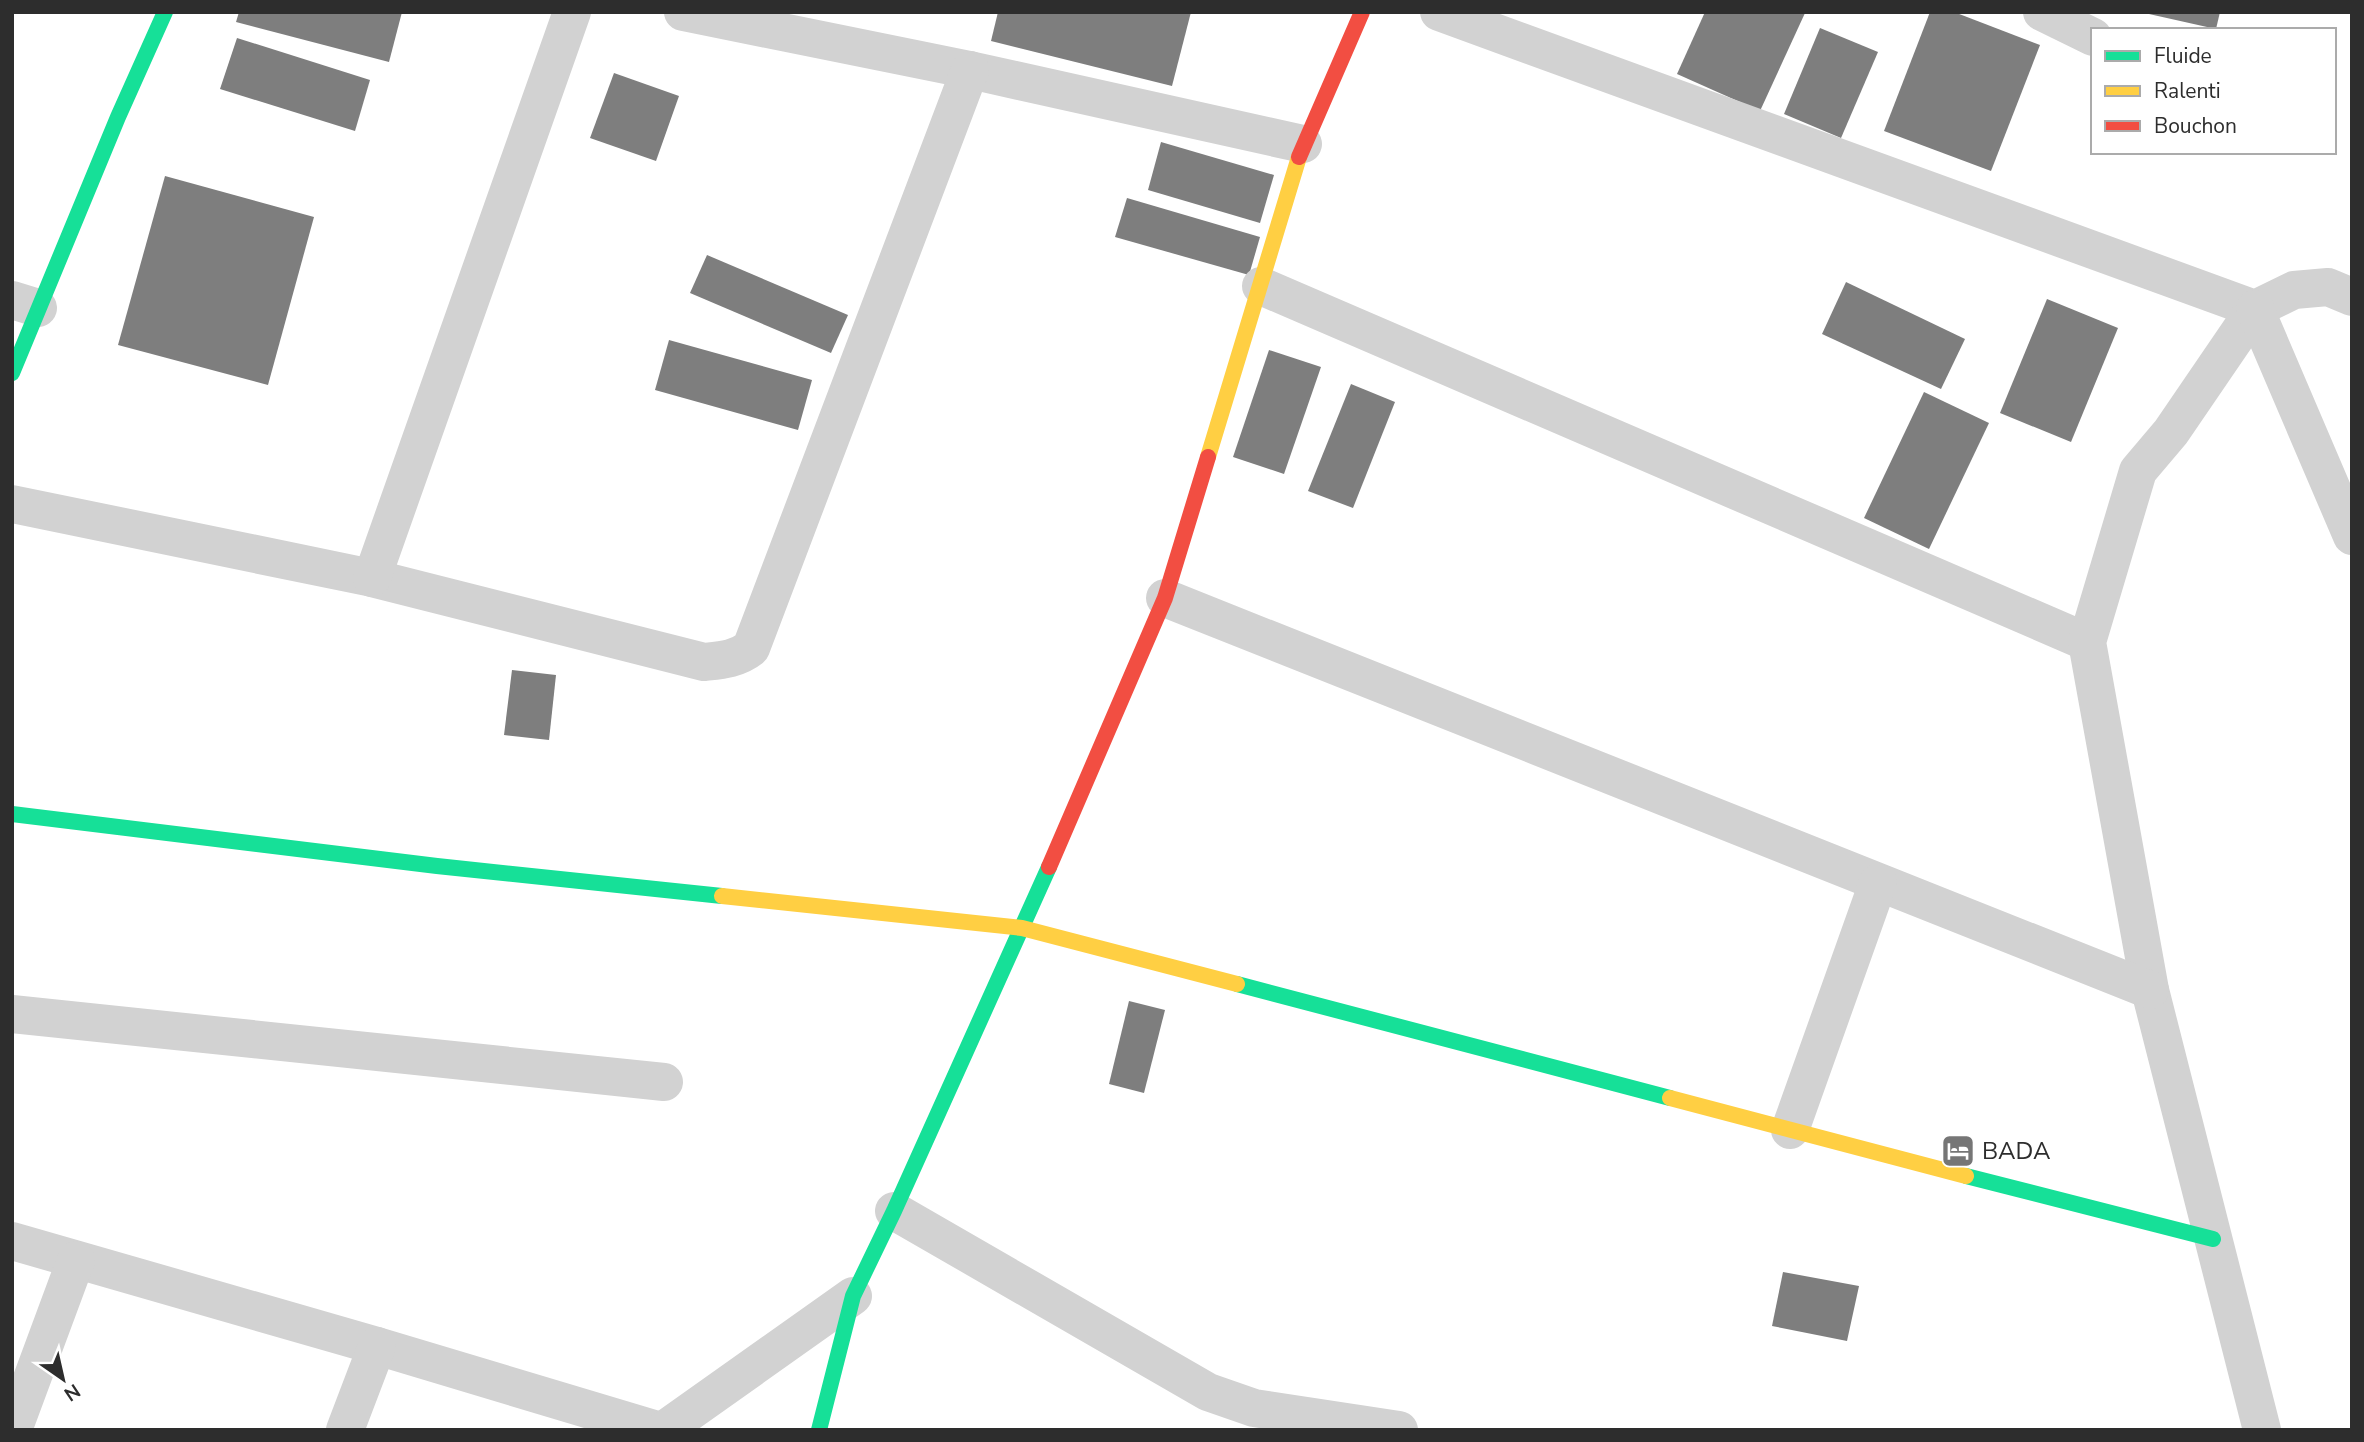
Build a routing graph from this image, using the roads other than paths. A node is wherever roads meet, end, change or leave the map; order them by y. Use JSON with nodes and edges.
{"nodes":[{"id":1,"x":165,"y":12,"type":"edge"},
{"id":2,"x":572,"y":12,"type":"edge"},
{"id":3,"x":683,"y":12,"type":"edge"},
{"id":4,"x":1362,"y":12,"type":"edge"},
{"id":5,"x":1439,"y":12,"type":"edge"},
{"id":6,"x":2042,"y":12,"type":"edge"},
{"id":7,"x":2091,"y":36,"type":"edge"},
{"id":8,"x":970,"y":70,"type":"junction"},
{"id":9,"x":1303,"y":144,"type":"junction"},
{"id":10,"x":1261,"y":286,"type":"junction"},
{"id":11,"x":2352,"y":297,"type":"edge"},
{"id":12,"x":25,"y":304,"type":"edge"},
{"id":13,"x":2255,"y":309,"type":"junction"},
{"id":14,"x":12,"y":373,"type":"edge"},
{"id":15,"x":12,"y":504,"type":"edge"},
{"id":16,"x":2352,"y":536,"type":"edge"},
{"id":17,"x":372,"y":578,"type":"junction"},
{"id":18,"x":1165,"y":598,"type":"junction"},
{"id":19,"x":2087,"y":642,"type":"junction"},
{"id":20,"x":12,"y":814,"type":"edge"},
{"id":21,"x":1878,"y":883,"type":"junction"},
{"id":22,"x":1022,"y":928,"type":"junction"},
{"id":23,"x":2150,"y":990,"type":"junction"},
{"id":24,"x":12,"y":1014,"type":"edge"},
{"id":25,"x":664,"y":1082,"type":"dead end"},
{"id":26,"x":1790,"y":1130,"type":"junction"},
{"id":27,"x":894,"y":1211,"type":"junction"},
{"id":28,"x":2213,"y":1239,"type":"junction"},
{"id":29,"x":12,"y":1241,"type":"edge"},
{"id":30,"x":76,"y":1260,"type":"junction"},
{"id":31,"x":853,"y":1296,"type":"junction"},
{"id":32,"x":377,"y":1346,"type":"junction"},
{"id":33,"x":13,"y":1430,"type":"edge"},
{"id":34,"x":345,"y":1430,"type":"edge"},
{"id":35,"x":657,"y":1430,"type":"edge"},
{"id":36,"x":664,"y":1430,"type":"edge"},
{"id":37,"x":819,"y":1430,"type":"edge"},
{"id":38,"x":1399,"y":1430,"type":"edge"},
{"id":39,"x":2262,"y":1430,"type":"edge"}],
"edges":[{"from":1,"to":12,"type":"street"},
{"from":2,"to":17,"type":"street"},
{"from":3,"to":8,"type":"street"},
{"from":4,"to":9,"type":"street"},
{"from":5,"to":13,"type":"street"},
{"from":6,"to":7,"type":"street"},
{"from":8,"to":9,"type":"street"},
{"from":8,"to":17,"type":"street"},
{"from":9,"to":10,"type":"street"},
{"from":10,"to":18,"type":"street"},
{"from":10,"to":19,"type":"street"},
{"from":11,"to":13,"type":"street"},
{"from":12,"to":14,"type":"street"},
{"from":13,"to":16,"type":"street"},
{"from":13,"to":19,"type":"street"},
{"from":15,"to":17,"type":"street"},
{"from":18,"to":21,"type":"street"},
{"from":18,"to":22,"type":"street"},
{"from":19,"to":23,"type":"street"},
{"from":20,"to":22,"type":"street"},
{"from":21,"to":23,"type":"street"},
{"from":21,"to":26,"type":"street"},
{"from":22,"to":26,"type":"street"},
{"from":22,"to":27,"type":"street"},
{"from":23,"to":28,"type":"street"},
{"from":24,"to":25,"type":"street"},
{"from":26,"to":28,"type":"street"},
{"from":27,"to":31,"type":"street"},
{"from":27,"to":38,"type":"street"},
{"from":28,"to":39,"type":"street"},
{"from":29,"to":30,"type":"street"},
{"from":30,"to":32,"type":"street"},
{"from":30,"to":33,"type":"street"},
{"from":31,"to":36,"type":"street"},
{"from":31,"to":37,"type":"street"},
{"from":32,"to":34,"type":"street"},
{"from":32,"to":35,"type":"street"}]}
